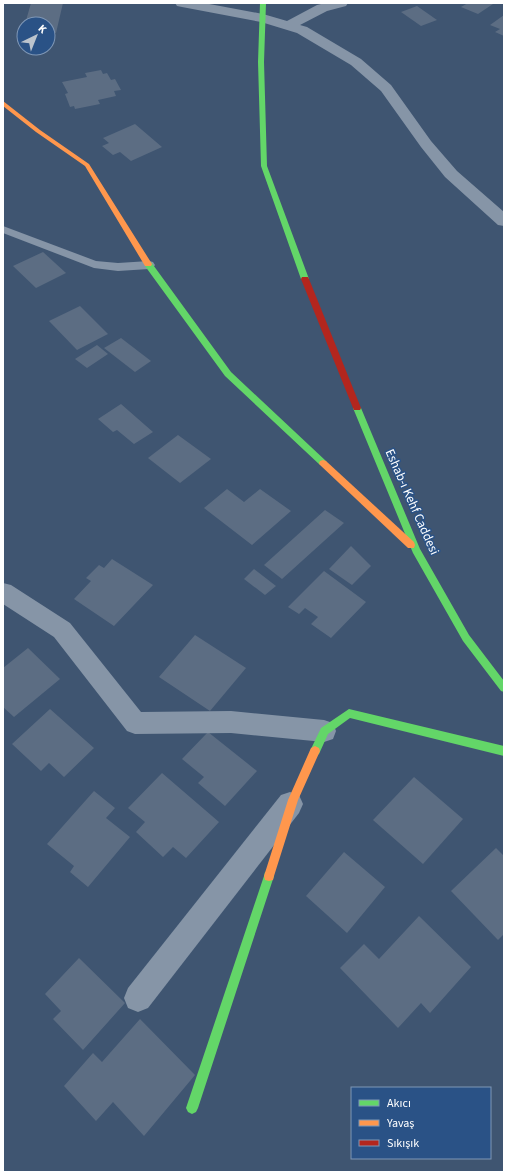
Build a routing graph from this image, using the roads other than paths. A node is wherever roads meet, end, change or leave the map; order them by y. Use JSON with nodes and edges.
{"nodes":[{"id":1,"x":182,"y":3,"type":"edge"},
{"id":2,"x":263,"y":3,"type":"edge"},
{"id":3,"x":341,"y":3,"type":"edge"},
{"id":4,"x":263,"y":18,"type":"junction"},
{"id":5,"x":287,"y":26,"type":"junction"},
{"id":6,"x":3,"y":103,"type":"edge"},
{"id":7,"x":504,"y":221,"type":"edge"},
{"id":8,"x":3,"y":229,"type":"edge"},
{"id":9,"x":150,"y":265,"type":"junction"},
{"id":10,"x":416,"y":550,"type":"junction"},
{"id":11,"x":3,"y":592,"type":"edge"},
{"id":12,"x":504,"y":688,"type":"edge"},
{"id":13,"x":324,"y":731,"type":"junction"},
{"id":14,"x":504,"y":751,"type":"edge"},
{"id":15,"x":293,"y":800,"type":"junction"},
{"id":16,"x":138,"y":998,"type":"dead end"},
{"id":17,"x":192,"y":1108,"type":"dead end"}],
"edges":[{"from":1,"to":4,"type":"street"},
{"from":2,"to":4,"type":"street","name":"Eshab-ı Kehf Caddesi"},
{"from":3,"to":5,"type":"street"},
{"from":4,"to":5,"type":"street"},
{"from":4,"to":10,"type":"street","name":"Eshab-ı Kehf Caddesi"},
{"from":5,"to":7,"type":"street"},
{"from":6,"to":9,"type":"street"},
{"from":8,"to":9,"type":"lane"},
{"from":9,"to":10,"type":"street"},
{"from":10,"to":12,"type":"street","name":"Eshab-ı Kehf Caddesi"},
{"from":11,"to":13,"type":"street"},
{"from":13,"to":14,"type":"street"},
{"from":13,"to":15,"type":"street"},
{"from":15,"to":16,"type":"street"},
{"from":15,"to":17,"type":"street"}]}
